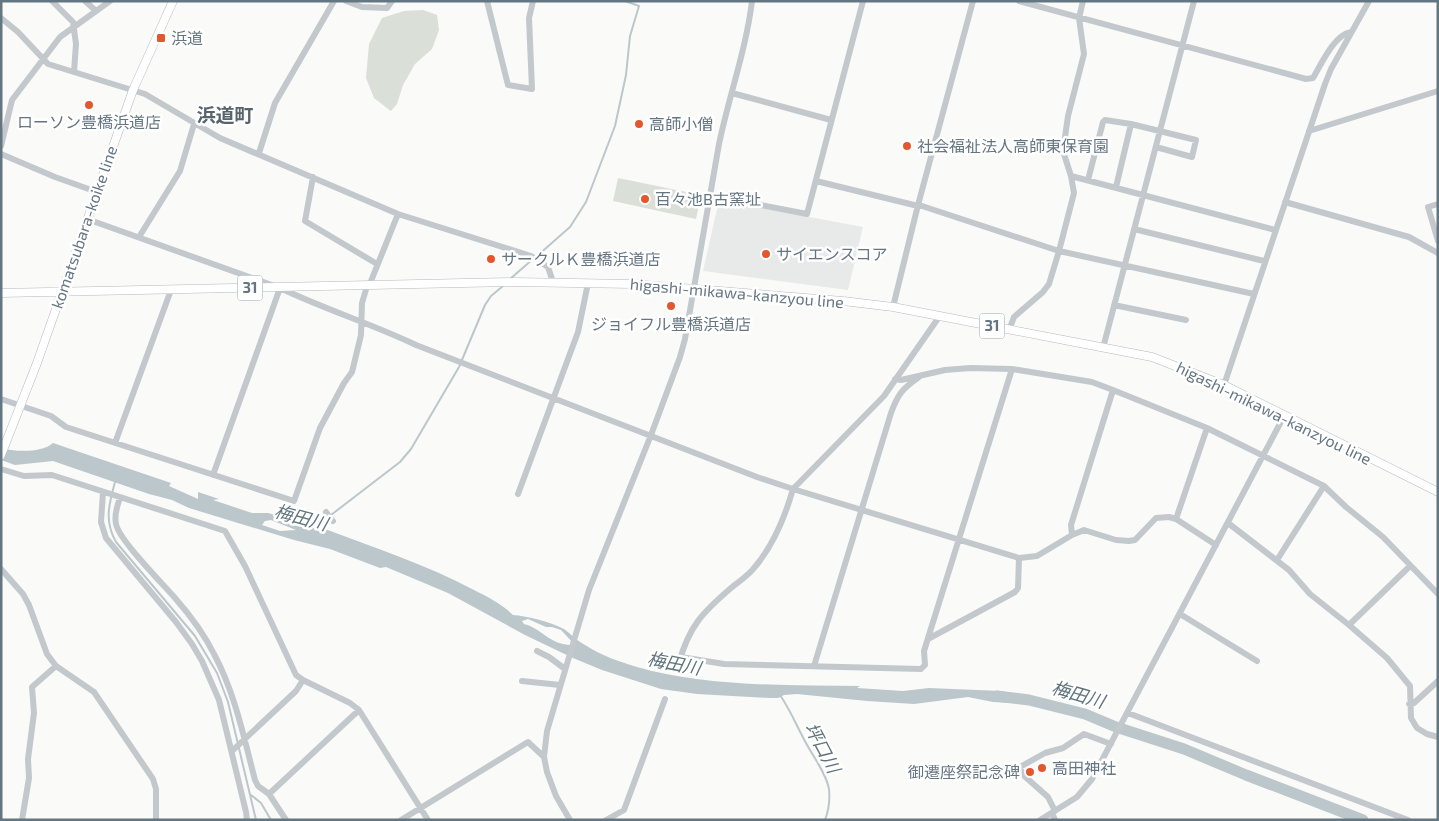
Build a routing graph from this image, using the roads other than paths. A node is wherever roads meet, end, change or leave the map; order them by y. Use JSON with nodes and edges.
{"nodes":[{"id":1,"x":52,"y":1,"type":"edge"},
{"id":2,"x":86,"y":1,"type":"edge"},
{"id":3,"x":110,"y":1,"type":"edge"},
{"id":4,"x":173,"y":1,"type":"edge"},
{"id":5,"x":334,"y":1,"type":"edge"},
{"id":6,"x":346,"y":1,"type":"edge"},
{"id":7,"x":392,"y":1,"type":"edge"},
{"id":8,"x":487,"y":1,"type":"edge"},
{"id":9,"x":533,"y":1,"type":"edge"},
{"id":10,"x":752,"y":1,"type":"edge"},
{"id":11,"x":863,"y":1,"type":"edge"},
{"id":12,"x":973,"y":1,"type":"edge"},
{"id":13,"x":1019,"y":1,"type":"edge"},
{"id":14,"x":1084,"y":1,"type":"edge"},
{"id":15,"x":1194,"y":1,"type":"edge"},
{"id":16,"x":1369,"y":1,"type":"edge"},
{"id":17,"x":95,"y":10,"type":"junction"},
{"id":18,"x":1,"y":18,"type":"edge"},
{"id":19,"x":1079,"y":18,"type":"junction"},
{"id":20,"x":73,"y":26,"type":"junction"},
{"id":21,"x":1351,"y":32,"type":"junction"},
{"id":22,"x":1183,"y":45,"type":"junction"},
{"id":23,"x":42,"y":59,"type":"junction"},
{"id":24,"x":74,"y":72,"type":"junction"},
{"id":25,"x":133,"y":90,"type":"junction"},
{"id":26,"x":1438,"y":91,"type":"edge"},
{"id":27,"x":732,"y":93,"type":"junction"},
{"id":28,"x":831,"y":120,"type":"junction"},
{"id":29,"x":194,"y":124,"type":"junction"},
{"id":30,"x":1131,"y":124,"type":"junction"},
{"id":31,"x":1309,"y":130,"type":"junction"},
{"id":32,"x":1160,"y":131,"type":"junction"},
{"id":33,"x":1,"y":146,"type":"edge"},
{"id":34,"x":1156,"y":147,"type":"junction"},
{"id":35,"x":259,"y":153,"type":"junction"},
{"id":36,"x":1,"y":154,"type":"edge"},
{"id":37,"x":1071,"y":176,"type":"junction"},
{"id":38,"x":313,"y":177,"type":"junction"},
{"id":39,"x":1088,"y":180,"type":"junction"},
{"id":40,"x":816,"y":181,"type":"junction"},
{"id":41,"x":1116,"y":187,"type":"junction"},
{"id":42,"x":97,"y":192,"type":"junction"},
{"id":43,"x":1143,"y":195,"type":"junction"},
{"id":44,"x":710,"y":196,"type":"junction"},
{"id":45,"x":1285,"y":202,"type":"junction"},
{"id":46,"x":1438,"y":204,"type":"edge"},
{"id":47,"x":918,"y":205,"type":"junction"},
{"id":48,"x":398,"y":214,"type":"junction"},
{"id":49,"x":87,"y":219,"type":"junction"},
{"id":50,"x":1134,"y":229,"type":"junction"},
{"id":51,"x":1275,"y":230,"type":"junction"},
{"id":52,"x":139,"y":236,"type":"junction"},
{"id":53,"x":1438,"y":242,"type":"edge"},
{"id":54,"x":1060,"y":251,"type":"junction"},
{"id":55,"x":1438,"y":253,"type":"edge"},
{"id":56,"x":1264,"y":261,"type":"junction"},
{"id":57,"x":377,"y":264,"type":"junction"},
{"id":58,"x":1124,"y":265,"type":"junction"},
{"id":59,"x":553,"y":282,"type":"junction"},
{"id":60,"x":588,"y":283,"type":"junction"},
{"id":61,"x":367,"y":286,"type":"junction"},
{"id":62,"x":280,"y":288,"type":"junction"},
{"id":63,"x":171,"y":290,"type":"junction"},
{"id":64,"x":694,"y":290,"type":"junction"},
{"id":65,"x":62,"y":291,"type":"junction"},
{"id":66,"x":1,"y":293,"type":"edge"},
{"id":67,"x":1254,"y":294,"type":"junction"},
{"id":68,"x":1114,"y":305,"type":"junction"},
{"id":69,"x":893,"y":308,"type":"junction"},
{"id":70,"x":939,"y":316,"type":"junction"},
{"id":71,"x":1186,"y":320,"type":"dead end"},
{"id":72,"x":362,"y":322,"type":"junction"},
{"id":73,"x":1009,"y":330,"type":"junction"},
{"id":74,"x":1103,"y":348,"type":"junction"},
{"id":75,"x":1012,"y":369,"type":"junction"},
{"id":76,"x":922,"y":375,"type":"junction"},
{"id":77,"x":895,"y":379,"type":"junction"},
{"id":78,"x":1224,"y":385,"type":"junction"},
{"id":79,"x":1113,"y":390,"type":"junction"},
{"id":80,"x":555,"y":398,"type":"junction"},
{"id":81,"x":1,"y":399,"type":"edge"},
{"id":82,"x":19,"y":408,"type":"junction"},
{"id":83,"x":1284,"y":416,"type":"junction"},
{"id":84,"x":1207,"y":428,"type":"junction"},
{"id":85,"x":651,"y":435,"type":"junction"},
{"id":86,"x":115,"y":443,"type":"junction"},
{"id":87,"x":1,"y":455,"type":"edge"},
{"id":88,"x":1264,"y":456,"type":"junction"},
{"id":89,"x":1,"y":468,"type":"edge"},
{"id":90,"x":213,"y":474,"type":"junction"},
{"id":91,"x":1324,"y":486,"type":"junction"},
{"id":92,"x":793,"y":489,"type":"junction"},
{"id":93,"x":103,"y":492,"type":"junction"},
{"id":94,"x":1438,"y":492,"type":"edge"},
{"id":95,"x":518,"y":494,"type":"dead end"},
{"id":96,"x":115,"y":496,"type":"junction"},
{"id":97,"x":862,"y":510,"type":"junction"},
{"id":98,"x":326,"y":512,"type":"dead end"},
{"id":99,"x":1176,"y":519,"type":"junction"},
{"id":100,"x":333,"y":521,"type":"dead end"},
{"id":101,"x":1228,"y":523,"type":"junction"},
{"id":102,"x":1072,"y":535,"type":"junction"},
{"id":103,"x":960,"y":540,"type":"junction"},
{"id":104,"x":1216,"y":545,"type":"junction"},
{"id":105,"x":1019,"y":558,"type":"junction"},
{"id":106,"x":1277,"y":560,"type":"junction"},
{"id":107,"x":1410,"y":566,"type":"junction"},
{"id":108,"x":1,"y":569,"type":"edge"},
{"id":109,"x":1438,"y":594,"type":"edge"},
{"id":110,"x":1180,"y":614,"type":"junction"},
{"id":111,"x":1349,"y":625,"type":"junction"},
{"id":112,"x":928,"y":639,"type":"junction"},
{"id":113,"x":537,"y":651,"type":"dead end"},
{"id":114,"x":1257,"y":661,"type":"dead end"},
{"id":115,"x":56,"y":666,"type":"junction"},
{"id":116,"x":814,"y":666,"type":"junction"},
{"id":117,"x":565,"y":669,"type":"junction"},
{"id":118,"x":303,"y":680,"type":"junction"},
{"id":119,"x":522,"y":681,"type":"dead end"},
{"id":120,"x":1438,"y":681,"type":"edge"},
{"id":121,"x":560,"y":685,"type":"junction"},
{"id":122,"x":665,"y":699,"type":"dead end"},
{"id":123,"x":1409,"y":704,"type":"junction"},
{"id":124,"x":360,"y":710,"type":"junction"},
{"id":125,"x":1127,"y":713,"type":"junction"},
{"id":126,"x":1438,"y":737,"type":"edge"},
{"id":127,"x":244,"y":740,"type":"junction"},
{"id":128,"x":1111,"y":744,"type":"junction"},
{"id":129,"x":232,"y":751,"type":"junction"},
{"id":130,"x":544,"y":757,"type":"junction"},
{"id":131,"x":268,"y":794,"type":"junction"},
{"id":132,"x":420,"y":808,"type":"junction"},
{"id":133,"x":624,"y":810,"type":"junction"},
{"id":134,"x":1054,"y":812,"type":"junction"},
{"id":135,"x":22,"y":820,"type":"edge"},
{"id":136,"x":156,"y":820,"type":"edge"},
{"id":137,"x":247,"y":820,"type":"edge"},
{"id":138,"x":286,"y":820,"type":"edge"},
{"id":139,"x":401,"y":820,"type":"edge"},
{"id":140,"x":428,"y":820,"type":"edge"},
{"id":141,"x":570,"y":820,"type":"edge"},
{"id":142,"x":606,"y":820,"type":"edge"},
{"id":143,"x":622,"y":820,"type":"edge"},
{"id":144,"x":1040,"y":820,"type":"edge"},
{"id":145,"x":1055,"y":820,"type":"edge"},
{"id":146,"x":1408,"y":820,"type":"edge"}],
"edges":[{"from":1,"to":20,"type":"street"},
{"from":2,"to":17,"type":"street"},
{"from":3,"to":17,"type":"street"},
{"from":4,"to":25,"type":"main road","name":"komatsubara-koike line"},
{"from":5,"to":35,"type":"street"},
{"from":6,"to":7,"type":"street"},
{"from":8,"to":9,"type":"street"},
{"from":10,"to":27,"type":"street"},
{"from":11,"to":28,"type":"street"},
{"from":12,"to":47,"type":"street"},
{"from":13,"to":19,"type":"street"},
{"from":14,"to":19,"type":"street"},
{"from":15,"to":22,"type":"street"},
{"from":16,"to":21,"type":"street"},
{"from":17,"to":20,"type":"street"},
{"from":18,"to":23,"type":"street"},
{"from":19,"to":22,"type":"street"},
{"from":19,"to":37,"type":"street"},
{"from":20,"to":23,"type":"street"},
{"from":20,"to":24,"type":"street"},
{"from":21,"to":22,"type":"street"},
{"from":21,"to":31,"type":"street"},
{"from":22,"to":32,"type":"street"},
{"from":23,"to":24,"type":"street"},
{"from":23,"to":33,"type":"street"},
{"from":24,"to":25,"type":"street"},
{"from":25,"to":29,"type":"street"},
{"from":25,"to":42,"type":"main road","name":"komatsubara-koike line"},
{"from":26,"to":31,"type":"street"},
{"from":27,"to":28,"type":"street"},
{"from":27,"to":44,"type":"street"},
{"from":28,"to":40,"type":"street"},
{"from":29,"to":35,"type":"street"},
{"from":29,"to":52,"type":"street"},
{"from":30,"to":32,"type":"street"},
{"from":30,"to":39,"type":"street"},
{"from":30,"to":41,"type":"street"},
{"from":31,"to":45,"type":"street"},
{"from":32,"to":34,"type":"street"},
{"from":32,"to":34,"type":"street"},
{"from":34,"to":43,"type":"street"},
{"from":35,"to":38,"type":"street"},
{"from":36,"to":42,"type":"street"},
{"from":37,"to":39,"type":"street"},
{"from":37,"to":54,"type":"street"},
{"from":38,"to":48,"type":"street"},
{"from":38,"to":57,"type":"street"},
{"from":39,"to":41,"type":"street"},
{"from":40,"to":44,"type":"street"},
{"from":40,"to":47,"type":"street"},
{"from":41,"to":43,"type":"street"},
{"from":42,"to":49,"type":"main road","name":"komatsubara-koike line"},
{"from":43,"to":50,"type":"street"},
{"from":43,"to":51,"type":"street"},
{"from":44,"to":64,"type":"street"},
{"from":45,"to":51,"type":"street"},
{"from":45,"to":55,"type":"street"},
{"from":46,"to":53,"type":"street"},
{"from":47,"to":54,"type":"street"},
{"from":47,"to":69,"type":"street"},
{"from":48,"to":57,"type":"street"},
{"from":48,"to":59,"type":"street"},
{"from":49,"to":52,"type":"street"},
{"from":49,"to":65,"type":"main road","name":"komatsubara-koike line"},
{"from":50,"to":56,"type":"street"},
{"from":50,"to":58,"type":"street"},
{"from":51,"to":56,"type":"street"},
{"from":52,"to":62,"type":"street"},
{"from":54,"to":58,"type":"street"},
{"from":54,"to":73,"type":"street"},
{"from":56,"to":67,"type":"street"},
{"from":57,"to":61,"type":"street"},
{"from":58,"to":67,"type":"street"},
{"from":58,"to":68,"type":"street"},
{"from":59,"to":60,"type":"main road","name":"higashi-mikawa-kanzyou line","number":"31"},
{"from":59,"to":61,"type":"main road","name":"higashi-mikawa-kanzyou line","number":"31"},
{"from":60,"to":64,"type":"main road","name":"higashi-mikawa-kanzyou line","number":"31"},
{"from":60,"to":80,"type":"street"},
{"from":61,"to":62,"type":"main road","name":"higashi-mikawa-kanzyou line","number":"31"},
{"from":61,"to":72,"type":"street"},
{"from":62,"to":63,"type":"main road","name":"higashi-mikawa-kanzyou line","number":"31"},
{"from":62,"to":72,"type":"street"},
{"from":62,"to":90,"type":"street"},
{"from":63,"to":65,"type":"main road","name":"higashi-mikawa-kanzyou line","number":"31"},
{"from":63,"to":86,"type":"street"},
{"from":64,"to":69,"type":"main road","name":"higashi-mikawa-kanzyou line","number":"31"},
{"from":64,"to":85,"type":"street"},
{"from":65,"to":66,"type":"main road","name":"higashi-mikawa-kanzyou line","number":"31"},
{"from":65,"to":82,"type":"main road","name":"komatsubara-koike line"},
{"from":67,"to":78,"type":"street"},
{"from":68,"to":71,"type":"street"},
{"from":68,"to":74,"type":"street"},
{"from":69,"to":70,"type":"main road","name":"higashi-mikawa-kanzyou line","number":"31"},
{"from":70,"to":73,"type":"main road","name":"higashi-mikawa-kanzyou line","number":"31"},
{"from":70,"to":77,"type":"street"},
{"from":72,"to":80,"type":"street"},
{"from":72,"to":90,"type":"street"},
{"from":73,"to":74,"type":"main road","name":"higashi-mikawa-kanzyou line","number":"31"},
{"from":74,"to":78,"type":"main road","name":"higashi-mikawa-kanzyou line","number":"31"},
{"from":75,"to":76,"type":"street"},
{"from":75,"to":79,"type":"street"},
{"from":75,"to":103,"type":"street"},
{"from":76,"to":77,"type":"street"},
{"from":76,"to":97,"type":"street"},
{"from":77,"to":92,"type":"street"},
{"from":78,"to":83,"type":"main road","name":"higashi-mikawa-kanzyou line","number":"31"},
{"from":79,"to":84,"type":"street"},
{"from":79,"to":102,"type":"street"},
{"from":80,"to":85,"type":"street"},
{"from":80,"to":95,"type":"street"},
{"from":81,"to":82,"type":"street"},
{"from":82,"to":86,"type":"street"},
{"from":82,"to":87,"type":"main road","name":"komatsubara-koike line"},
{"from":83,"to":88,"type":"street"},
{"from":83,"to":94,"type":"main road","name":"higashi-mikawa-kanzyou line","number":"31"},
{"from":84,"to":88,"type":"street"},
{"from":84,"to":99,"type":"street"},
{"from":85,"to":92,"type":"street"},
{"from":85,"to":117,"type":"street"},
{"from":86,"to":90,"type":"street"},
{"from":88,"to":91,"type":"street"},
{"from":88,"to":101,"type":"street"},
{"from":89,"to":93,"type":"street"},
{"from":91,"to":106,"type":"street"},
{"from":91,"to":107,"type":"street"},
{"from":92,"to":97,"type":"street"},
{"from":92,"to":116,"type":"street"},
{"from":93,"to":96,"type":"street"},
{"from":93,"to":129,"type":"street"},
{"from":96,"to":118,"type":"street"},
{"from":96,"to":127,"type":"street"},
{"from":97,"to":103,"type":"street"},
{"from":97,"to":116,"type":"street"},
{"from":98,"to":100,"type":"street"},
{"from":99,"to":102,"type":"street"},
{"from":99,"to":104,"type":"street"},
{"from":101,"to":104,"type":"street"},
{"from":101,"to":106,"type":"street"},
{"from":102,"to":105,"type":"street"},
{"from":103,"to":105,"type":"street"},
{"from":103,"to":112,"type":"street"},
{"from":104,"to":110,"type":"street"},
{"from":105,"to":112,"type":"street"},
{"from":106,"to":111,"type":"street"},
{"from":107,"to":109,"type":"street"},
{"from":107,"to":111,"type":"street"},
{"from":108,"to":115,"type":"street"},
{"from":110,"to":114,"type":"street"},
{"from":110,"to":125,"type":"street"},
{"from":111,"to":123,"type":"street"},
{"from":112,"to":116,"type":"street"},
{"from":113,"to":117,"type":"street"},
{"from":115,"to":135,"type":"street"},
{"from":115,"to":136,"type":"street"},
{"from":117,"to":121,"type":"street"},
{"from":118,"to":124,"type":"street"},
{"from":118,"to":127,"type":"street"},
{"from":119,"to":121,"type":"street"},
{"from":120,"to":123,"type":"street"},
{"from":121,"to":130,"type":"street"},
{"from":122,"to":133,"type":"street"},
{"from":123,"to":126,"type":"street"},
{"from":124,"to":131,"type":"street"},
{"from":124,"to":132,"type":"street"},
{"from":125,"to":128,"type":"street"},
{"from":125,"to":146,"type":"street"},
{"from":127,"to":129,"type":"street"},
{"from":127,"to":131,"type":"street"},
{"from":128,"to":134,"type":"street"},
{"from":128,"to":134,"type":"street"},
{"from":129,"to":137,"type":"street"},
{"from":130,"to":132,"type":"street"},
{"from":130,"to":141,"type":"street"},
{"from":131,"to":138,"type":"street"},
{"from":132,"to":139,"type":"street"},
{"from":132,"to":140,"type":"street"},
{"from":133,"to":142,"type":"street"},
{"from":133,"to":143,"type":"street"},
{"from":134,"to":144,"type":"street"},
{"from":134,"to":145,"type":"street"}]}
